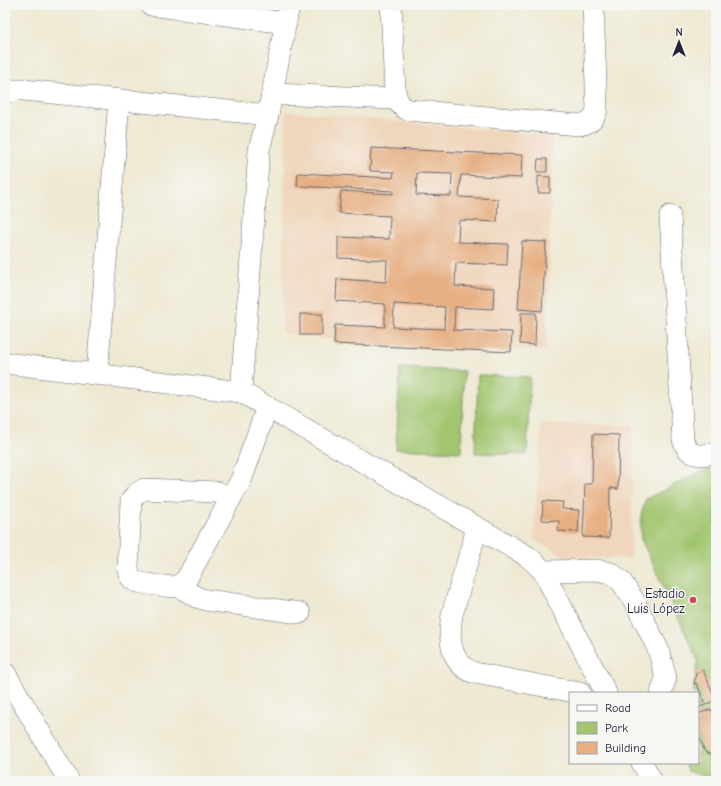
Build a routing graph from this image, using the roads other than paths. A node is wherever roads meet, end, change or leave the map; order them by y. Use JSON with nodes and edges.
{"nodes":[{"id":1,"x":151,"y":5,"type":"edge"},
{"id":2,"x":391,"y":5,"type":"edge"},
{"id":3,"x":593,"y":5,"type":"edge"},
{"id":4,"x":288,"y":14,"type":"edge"},
{"id":5,"x":5,"y":93,"type":"edge"},
{"id":6,"x":272,"y":94,"type":"junction"},
{"id":7,"x":396,"y":99,"type":"junction"},
{"id":8,"x":119,"y":100,"type":"junction"},
{"id":9,"x":268,"y":114,"type":"junction"},
{"id":10,"x":670,"y":216,"type":"dead end"},
{"id":11,"x":5,"y":363,"type":"edge"},
{"id":12,"x":97,"y":374,"type":"junction"},
{"id":13,"x":242,"y":392,"type":"junction"},
{"id":14,"x":267,"y":407,"type":"junction"},
{"id":15,"x":716,"y":454,"type":"edge"},
{"id":16,"x":231,"y":498,"type":"junction"},
{"id":17,"x":477,"y":528,"type":"junction"},
{"id":18,"x":543,"y":571,"type":"junction"},
{"id":19,"x":178,"y":586,"type":"junction"},
{"id":20,"x":300,"y":613,"type":"dead end"},
{"id":21,"x":5,"y":673,"type":"edge"},
{"id":22,"x":575,"y":692,"type":"edge"},
{"id":23,"x":606,"y":692,"type":"edge"},
{"id":24,"x":661,"y":692,"type":"edge"},
{"id":25,"x":643,"y":764,"type":"edge"},
{"id":26,"x":69,"y":781,"type":"edge"},
{"id":27,"x":652,"y":781,"type":"edge"}],
"edges":[{"from":1,"to":4,"type":"street"},
{"from":2,"to":7,"type":"street"},
{"from":3,"to":7,"type":"street"},
{"from":4,"to":6,"type":"street"},
{"from":5,"to":8,"type":"street"},
{"from":6,"to":7,"type":"street"},
{"from":6,"to":9,"type":"street"},
{"from":8,"to":9,"type":"street"},
{"from":8,"to":12,"type":"street"},
{"from":9,"to":13,"type":"street"},
{"from":10,"to":15,"type":"street"},
{"from":11,"to":12,"type":"street"},
{"from":12,"to":13,"type":"street"},
{"from":13,"to":14,"type":"street"},
{"from":14,"to":16,"type":"street"},
{"from":14,"to":17,"type":"street"},
{"from":16,"to":19,"type":"street"},
{"from":16,"to":19,"type":"street"},
{"from":17,"to":18,"type":"street"},
{"from":17,"to":22,"type":"street"},
{"from":18,"to":23,"type":"street"},
{"from":18,"to":24,"type":"street"},
{"from":19,"to":20,"type":"street"},
{"from":21,"to":26,"type":"street"},
{"from":25,"to":27,"type":"street"}]}
